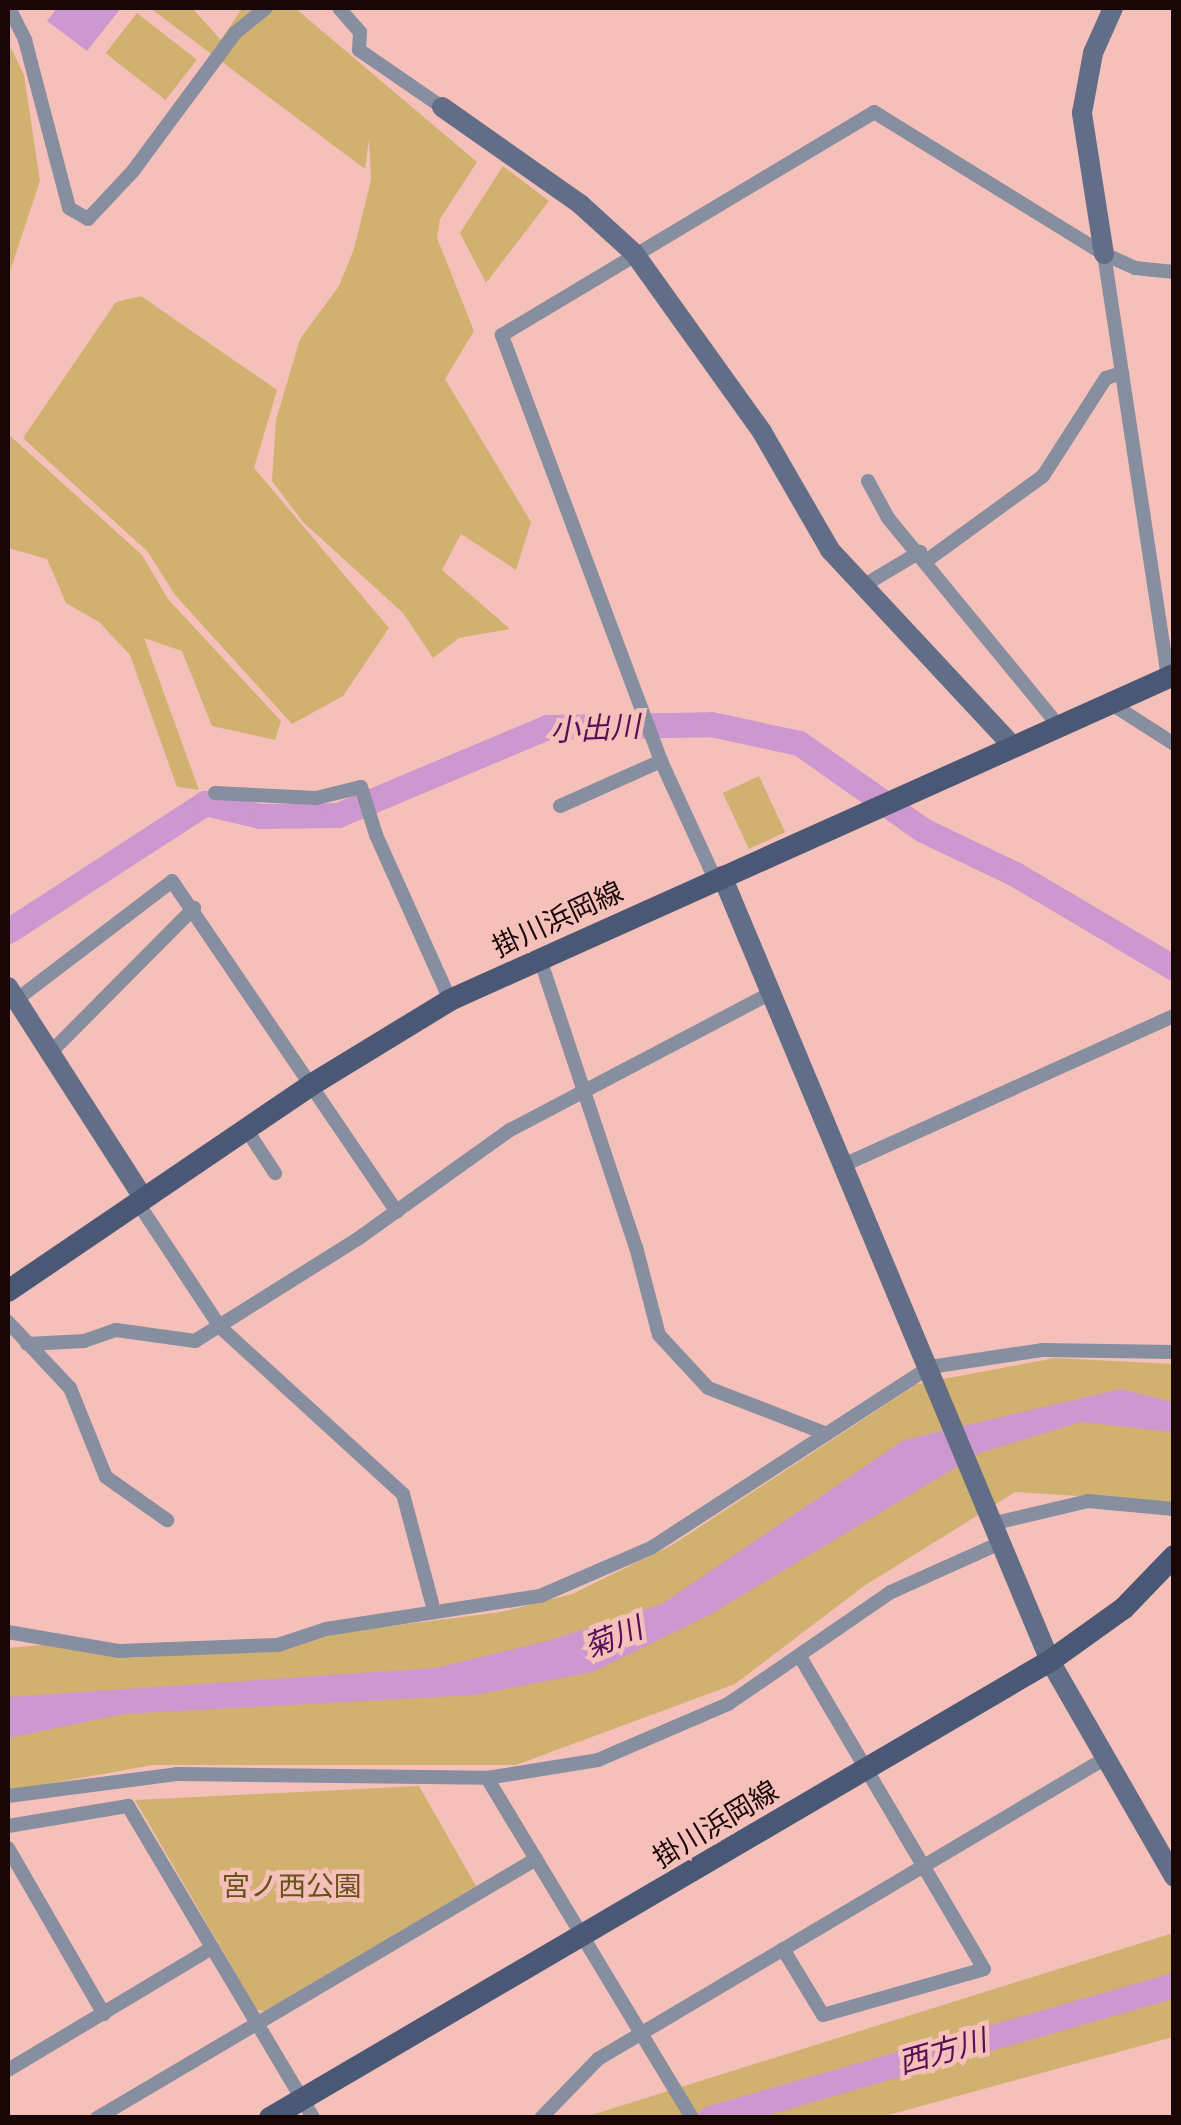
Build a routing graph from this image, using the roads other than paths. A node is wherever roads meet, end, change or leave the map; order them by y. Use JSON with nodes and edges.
{"nodes":[{"id":1,"x":9,"y":8,"type":"edge"},
{"id":2,"x":266,"y":8,"type":"edge"},
{"id":3,"x":339,"y":8,"type":"edge"},
{"id":4,"x":1113,"y":8,"type":"edge"},
{"id":5,"x":442,"y":107,"type":"joint"},
{"id":6,"x":634,"y":253,"type":"junction"},
{"id":7,"x":1104,"y":254,"type":"junction"},
{"id":8,"x":1174,"y":272,"type":"edge"},
{"id":9,"x":1122,"y":373,"type":"junction"},
{"id":10,"x":868,"y":481,"type":"dead end"},
{"id":11,"x":923,"y":556,"type":"junction"},
{"id":12,"x":861,"y":588,"type":"junction"},
{"id":13,"x":1171,"y":676,"type":"edge"},
{"id":14,"x":1110,"y":703,"type":"junction"},
{"id":15,"x":1058,"y":725,"type":"junction"},
{"id":16,"x":1011,"y":744,"type":"junction"},
{"id":17,"x":1174,"y":744,"type":"edge"},
{"id":18,"x":661,"y":761,"type":"junction"},
{"id":19,"x":216,"y":792,"type":"dead end"},
{"id":20,"x":560,"y":806,"type":"dead end"},
{"id":21,"x":719,"y":878,"type":"junction"},
{"id":22,"x":194,"y":908,"type":"junction"},
{"id":23,"x":540,"y":959,"type":"junction"},
{"id":24,"x":773,"y":992,"type":"junction"},
{"id":25,"x":12,"y":994,"type":"edge"},
{"id":26,"x":450,"y":1000,"type":"junction"},
{"id":27,"x":1174,"y":1016,"type":"edge"},
{"id":28,"x":49,"y":1054,"type":"junction"},
{"id":29,"x":311,"y":1085,"type":"junction"},
{"id":30,"x":586,"y":1096,"type":"junction"},
{"id":31,"x":246,"y":1129,"type":"junction"},
{"id":32,"x":848,"y":1163,"type":"junction"},
{"id":33,"x":275,"y":1173,"type":"dead end"},
{"id":34,"x":141,"y":1201,"type":"junction"},
{"id":35,"x":396,"y":1212,"type":"junction"},
{"id":36,"x":8,"y":1291,"type":"edge"},
{"id":37,"x":8,"y":1322,"type":"edge"},
{"id":38,"x":220,"y":1328,"type":"junction"},
{"id":39,"x":27,"y":1344,"type":"junction"},
{"id":40,"x":1174,"y":1352,"type":"edge"},
{"id":41,"x":931,"y":1370,"type":"junction"},
{"id":42,"x":822,"y":1432,"type":"junction"},
{"id":43,"x":1174,"y":1510,"type":"edge"},
{"id":44,"x":167,"y":1520,"type":"dead end"},
{"id":45,"x":993,"y":1527,"type":"junction"},
{"id":46,"x":1174,"y":1556,"type":"edge"},
{"id":47,"x":432,"y":1604,"type":"dead end"},
{"id":48,"x":8,"y":1632,"type":"edge"},
{"id":49,"x":801,"y":1658,"type":"junction"},
{"id":50,"x":1050,"y":1661,"type":"junction"},
{"id":51,"x":1104,"y":1758,"type":"junction"},
{"id":52,"x":866,"y":1768,"type":"junction"},
{"id":53,"x":487,"y":1778,"type":"junction"},
{"id":54,"x":8,"y":1796,"type":"edge"},
{"id":55,"x":8,"y":1826,"type":"edge"},
{"id":56,"x":8,"y":1848,"type":"edge"},
{"id":57,"x":536,"y":1859,"type":"junction"},
{"id":58,"x":929,"y":1865,"type":"junction"},
{"id":59,"x":1174,"y":1876,"type":"edge"},
{"id":60,"x":582,"y":1936,"type":"junction"},
{"id":61,"x":212,"y":1948,"type":"junction"},
{"id":62,"x":782,"y":1949,"type":"junction"},
{"id":63,"x":104,"y":2014,"type":"junction"},
{"id":64,"x":258,"y":2021,"type":"junction"},
{"id":65,"x":640,"y":2034,"type":"junction"},
{"id":66,"x":8,"y":2070,"type":"edge"},
{"id":67,"x":307,"y":2108,"type":"edge"},
{"id":68,"x":97,"y":2118,"type":"edge"},
{"id":69,"x":270,"y":2118,"type":"edge"},
{"id":70,"x":541,"y":2118,"type":"edge"},
{"id":71,"x":692,"y":2118,"type":"edge"}],
"edges":[{"from":1,"to":2,"type":"street"},
{"from":3,"to":5,"type":"street"},
{"from":4,"to":7,"type":"street"},
{"from":5,"to":6,"type":"street"},
{"from":6,"to":7,"type":"street"},
{"from":6,"to":12,"type":"street"},
{"from":6,"to":18,"type":"street"},
{"from":7,"to":8,"type":"street"},
{"from":7,"to":9,"type":"street"},
{"from":9,"to":11,"type":"street"},
{"from":9,"to":13,"type":"street"},
{"from":10,"to":11,"type":"street"},
{"from":11,"to":12,"type":"street"},
{"from":11,"to":15,"type":"street"},
{"from":12,"to":16,"type":"street"},
{"from":13,"to":14,"type":"main road","name":"掛川浜岡線"},
{"from":14,"to":15,"type":"main road","name":"掛川浜岡線"},
{"from":14,"to":17,"type":"street"},
{"from":15,"to":16,"type":"main road","name":"掛川浜岡線"},
{"from":16,"to":21,"type":"main road","name":"掛川浜岡線"},
{"from":18,"to":20,"type":"street"},
{"from":18,"to":21,"type":"street"},
{"from":19,"to":26,"type":"street"},
{"from":21,"to":23,"type":"main road","name":"掛川浜岡線"},
{"from":21,"to":24,"type":"street"},
{"from":22,"to":25,"type":"street"},
{"from":22,"to":28,"type":"street"},
{"from":22,"to":29,"type":"street"},
{"from":23,"to":26,"type":"main road","name":"掛川浜岡線"},
{"from":23,"to":30,"type":"street"},
{"from":24,"to":30,"type":"street"},
{"from":24,"to":32,"type":"street"},
{"from":25,"to":28,"type":"street"},
{"from":26,"to":29,"type":"main road","name":"掛川浜岡線"},
{"from":27,"to":32,"type":"street"},
{"from":28,"to":34,"type":"street"},
{"from":29,"to":31,"type":"main road","name":"掛川浜岡線"},
{"from":29,"to":35,"type":"street"},
{"from":30,"to":35,"type":"street"},
{"from":30,"to":42,"type":"street"},
{"from":31,"to":33,"type":"street"},
{"from":31,"to":34,"type":"main road","name":"掛川浜岡線"},
{"from":32,"to":41,"type":"street"},
{"from":34,"to":36,"type":"main road","name":"掛川浜岡線"},
{"from":34,"to":38,"type":"street"},
{"from":35,"to":38,"type":"street"},
{"from":37,"to":39,"type":"street"},
{"from":38,"to":39,"type":"street"},
{"from":38,"to":47,"type":"street"},
{"from":39,"to":44,"type":"street"},
{"from":40,"to":41,"type":"street"},
{"from":41,"to":42,"type":"street"},
{"from":41,"to":45,"type":"street"},
{"from":42,"to":48,"type":"street"},
{"from":43,"to":45,"type":"street"},
{"from":45,"to":49,"type":"street"},
{"from":45,"to":50,"type":"street"},
{"from":46,"to":50,"type":"main road","name":"掛川浜岡線"},
{"from":49,"to":52,"type":"street"},
{"from":49,"to":53,"type":"street"},
{"from":50,"to":51,"type":"street"},
{"from":50,"to":52,"type":"main road","name":"掛川浜岡線"},
{"from":51,"to":58,"type":"street"},
{"from":51,"to":59,"type":"street"},
{"from":52,"to":58,"type":"street"},
{"from":52,"to":60,"type":"main road","name":"掛川浜岡線"},
{"from":53,"to":54,"type":"street"},
{"from":53,"to":57,"type":"street"},
{"from":55,"to":61,"type":"street"},
{"from":56,"to":63,"type":"street"},
{"from":57,"to":60,"type":"street"},
{"from":57,"to":64,"type":"street"},
{"from":58,"to":62,"type":"street"},
{"from":58,"to":62,"type":"street"},
{"from":60,"to":65,"type":"street"},
{"from":60,"to":67,"type":"main road","name":"掛川浜岡線"},
{"from":61,"to":63,"type":"street"},
{"from":61,"to":64,"type":"street"},
{"from":62,"to":65,"type":"street"},
{"from":63,"to":66,"type":"street"},
{"from":64,"to":67,"type":"street"},
{"from":64,"to":68,"type":"street"},
{"from":65,"to":70,"type":"street"},
{"from":65,"to":71,"type":"street"},
{"from":67,"to":69,"type":"main road","name":"掛川浜岡線"}]}
